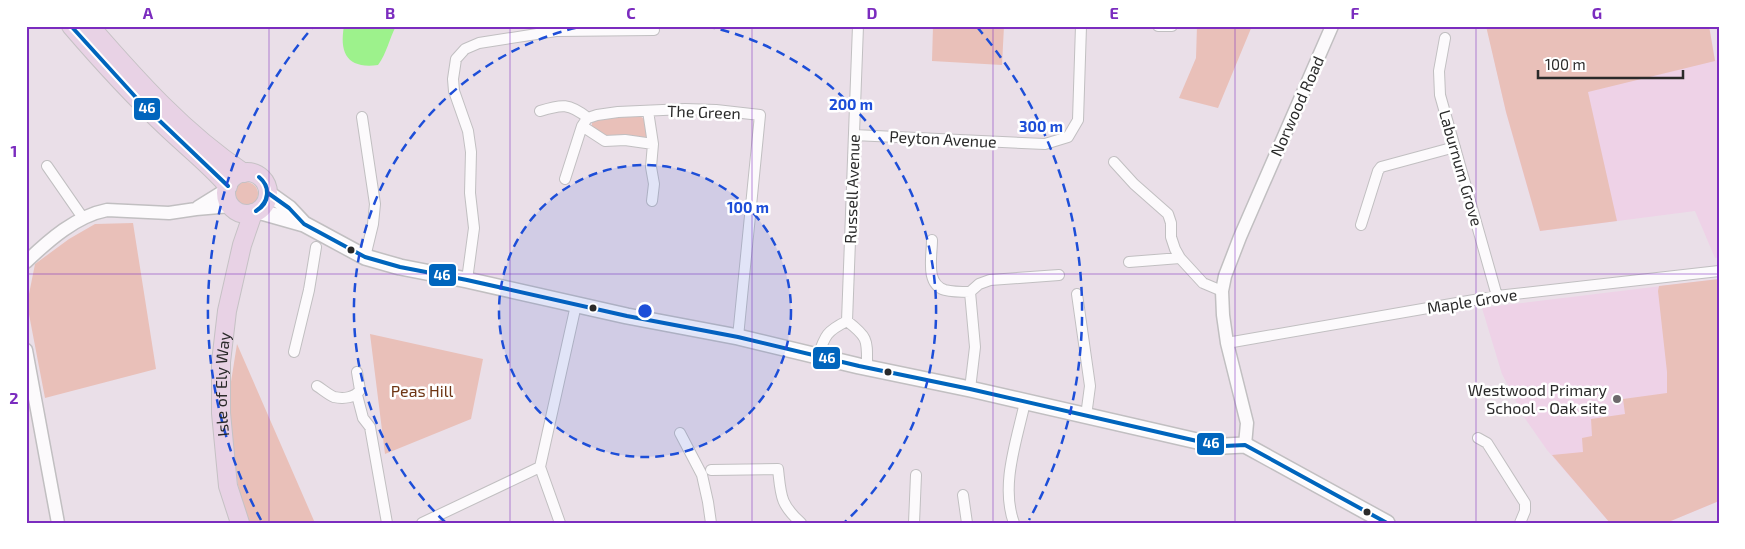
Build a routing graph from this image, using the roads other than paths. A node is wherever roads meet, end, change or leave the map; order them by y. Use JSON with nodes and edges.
{"nodes":[{"id":1,"x":71,"y":26,"type":"edge"},
{"id":2,"x":90,"y":26,"type":"edge"},
{"id":3,"x":858,"y":26,"type":"edge"},
{"id":4,"x":1081,"y":26,"type":"edge"},
{"id":5,"x":1158,"y":26,"type":"edge"},
{"id":6,"x":1172,"y":26,"type":"edge"},
{"id":7,"x":1332,"y":26,"type":"edge"},
{"id":8,"x":654,"y":30,"type":"edge"},
{"id":9,"x":1445,"y":38,"type":"dead end"},
{"id":10,"x":648,"y":111,"type":"junction"},
{"id":11,"x":540,"y":112,"type":"dead end"},
{"id":12,"x":362,"y":117,"type":"dead end"},
{"id":13,"x":585,"y":122,"type":"junction"},
{"id":14,"x":854,"y":135,"type":"junction"},
{"id":15,"x":653,"y":144,"type":"junction"},
{"id":16,"x":1455,"y":147,"type":"junction"},
{"id":17,"x":1114,"y":162,"type":"dead end"},
{"id":18,"x":47,"y":166,"type":"dead end"},
{"id":19,"x":244,"y":173,"type":"junction"},
{"id":20,"x":565,"y":179,"type":"dead end"},
{"id":21,"x":268,"y":193,"type":"junction"},
{"id":22,"x":652,"y":202,"type":"dead end"},
{"id":23,"x":239,"y":203,"type":"junction"},
{"id":24,"x":83,"y":218,"type":"junction"},
{"id":25,"x":304,"y":224,"type":"junction"},
{"id":26,"x":1361,"y":225,"type":"dead end"},
{"id":27,"x":932,"y":240,"type":"dead end"},
{"id":28,"x":316,"y":248,"type":"dead end"},
{"id":29,"x":365,"y":257,"type":"junction"},
{"id":30,"x":1180,"y":258,"type":"junction"},
{"id":31,"x":26,"y":262,"type":"edge"},
{"id":32,"x":1128,"y":262,"type":"dead end"},
{"id":33,"x":1719,"y":271,"type":"edge"},
{"id":34,"x":1059,"y":276,"type":"dead end"},
{"id":35,"x":467,"y":280,"type":"junction"},
{"id":36,"x":970,"y":292,"type":"junction"},
{"id":37,"x":1222,"y":292,"type":"junction"},
{"id":38,"x":1077,"y":294,"type":"dead end"},
{"id":39,"x":1497,"y":296,"type":"junction"},
{"id":40,"x":576,"y":305,"type":"junction"},
{"id":41,"x":847,"y":321,"type":"junction"},
{"id":42,"x":738,"y":337,"type":"junction"},
{"id":43,"x":1227,"y":343,"type":"junction"},
{"id":44,"x":26,"y":350,"type":"edge"},
{"id":45,"x":294,"y":352,"type":"dead end"},
{"id":46,"x":818,"y":356,"type":"junction"},
{"id":47,"x":867,"y":367,"type":"junction"},
{"id":48,"x":357,"y":372,"type":"dead end"},
{"id":49,"x":317,"y":386,"type":"dead end"},
{"id":50,"x":970,"y":389,"type":"junction"},
{"id":51,"x":357,"y":395,"type":"junction"},
{"id":52,"x":1025,"y":402,"type":"junction"},
{"id":53,"x":1086,"y":416,"type":"junction"},
{"id":54,"x":680,"y":433,"type":"dead end"},
{"id":55,"x":1478,"y":438,"type":"dead end"},
{"id":56,"x":1245,"y":445,"type":"junction"},
{"id":57,"x":540,"y":467,"type":"junction"},
{"id":58,"x":711,"y":470,"type":"dead end"},
{"id":59,"x":916,"y":475,"type":"dead end"},
{"id":60,"x":962,"y":495,"type":"dead end"},
{"id":61,"x":58,"y":523,"type":"edge"},
{"id":62,"x":240,"y":523,"type":"edge"},
{"id":63,"x":387,"y":523,"type":"edge"},
{"id":64,"x":422,"y":523,"type":"edge"},
{"id":65,"x":560,"y":523,"type":"edge"},
{"id":66,"x":711,"y":523,"type":"edge"},
{"id":67,"x":801,"y":523,"type":"edge"},
{"id":68,"x":914,"y":523,"type":"edge"},
{"id":69,"x":968,"y":523,"type":"edge"},
{"id":70,"x":1014,"y":523,"type":"edge"},
{"id":71,"x":1387,"y":523,"type":"edge"},
{"id":72,"x":1520,"y":523,"type":"edge"}],
"edges":[{"from":1,"to":23,"type":"highway"},
{"from":2,"to":19,"type":"highway"},
{"from":3,"to":14,"type":"street","name":"Russell Avenue"},
{"from":4,"to":14,"type":"street","name":"Peyton Avenue"},
{"from":5,"to":6,"type":"street"},
{"from":7,"to":37,"type":"street","name":"Norwood Road"},
{"from":8,"to":35,"type":"street"},
{"from":9,"to":16,"type":"street","name":"Laburnum Grove"},
{"from":10,"to":13,"type":"street","name":"The Green"},
{"from":10,"to":15,"type":"street","name":"The Green"},
{"from":10,"to":42,"type":"street","name":"The Green"},
{"from":11,"to":13,"type":"street"},
{"from":12,"to":29,"type":"street"},
{"from":13,"to":15,"type":"street"},
{"from":13,"to":20,"type":"street"},
{"from":14,"to":41,"type":"street","name":"Russell Avenue"},
{"from":15,"to":22,"type":"street","name":"The Green"},
{"from":16,"to":26,"type":"street"},
{"from":16,"to":39,"type":"street","name":"Laburnum Grove"},
{"from":17,"to":30,"type":"street"},
{"from":18,"to":24,"type":"street"},
{"from":19,"to":21,"type":"highway"},
{"from":19,"to":23,"type":"highway"},
{"from":21,"to":23,"type":"highway"},
{"from":21,"to":25,"type":"main road"},
{"from":23,"to":24,"type":"street"},
{"from":23,"to":25,"type":"main road"},
{"from":23,"to":62,"type":"highway","name":"Isle of Ely Way"},
{"from":24,"to":31,"type":"street"},
{"from":25,"to":29,"type":"main road"},
{"from":27,"to":36,"type":"street"},
{"from":28,"to":45,"type":"street"},
{"from":29,"to":35,"type":"main road"},
{"from":30,"to":32,"type":"street"},
{"from":30,"to":37,"type":"street"},
{"from":33,"to":39,"type":"street","name":"Maple Grove"},
{"from":34,"to":36,"type":"street"},
{"from":35,"to":40,"type":"main road"},
{"from":36,"to":50,"type":"street"},
{"from":37,"to":43,"type":"street","name":"Norwood Road"},
{"from":38,"to":53,"type":"street"},
{"from":39,"to":43,"type":"street","name":"Maple Grove"},
{"from":40,"to":42,"type":"main road"},
{"from":40,"to":57,"type":"street"},
{"from":41,"to":46,"type":"street"},
{"from":41,"to":47,"type":"street"},
{"from":42,"to":46,"type":"main road"},
{"from":43,"to":56,"type":"street","name":"Norwood Road"},
{"from":44,"to":61,"type":"street"},
{"from":46,"to":47,"type":"main road"},
{"from":47,"to":50,"type":"main road"},
{"from":48,"to":51,"type":"street"},
{"from":49,"to":51,"type":"street"},
{"from":50,"to":52,"type":"main road"},
{"from":51,"to":63,"type":"street"},
{"from":52,"to":53,"type":"main road"},
{"from":52,"to":70,"type":"street"},
{"from":53,"to":56,"type":"main road"},
{"from":54,"to":66,"type":"street"},
{"from":55,"to":72,"type":"street"},
{"from":56,"to":71,"type":"main road"},
{"from":57,"to":64,"type":"street"},
{"from":57,"to":65,"type":"street"},
{"from":58,"to":67,"type":"street"},
{"from":59,"to":68,"type":"street"},
{"from":60,"to":69,"type":"street"}]}
